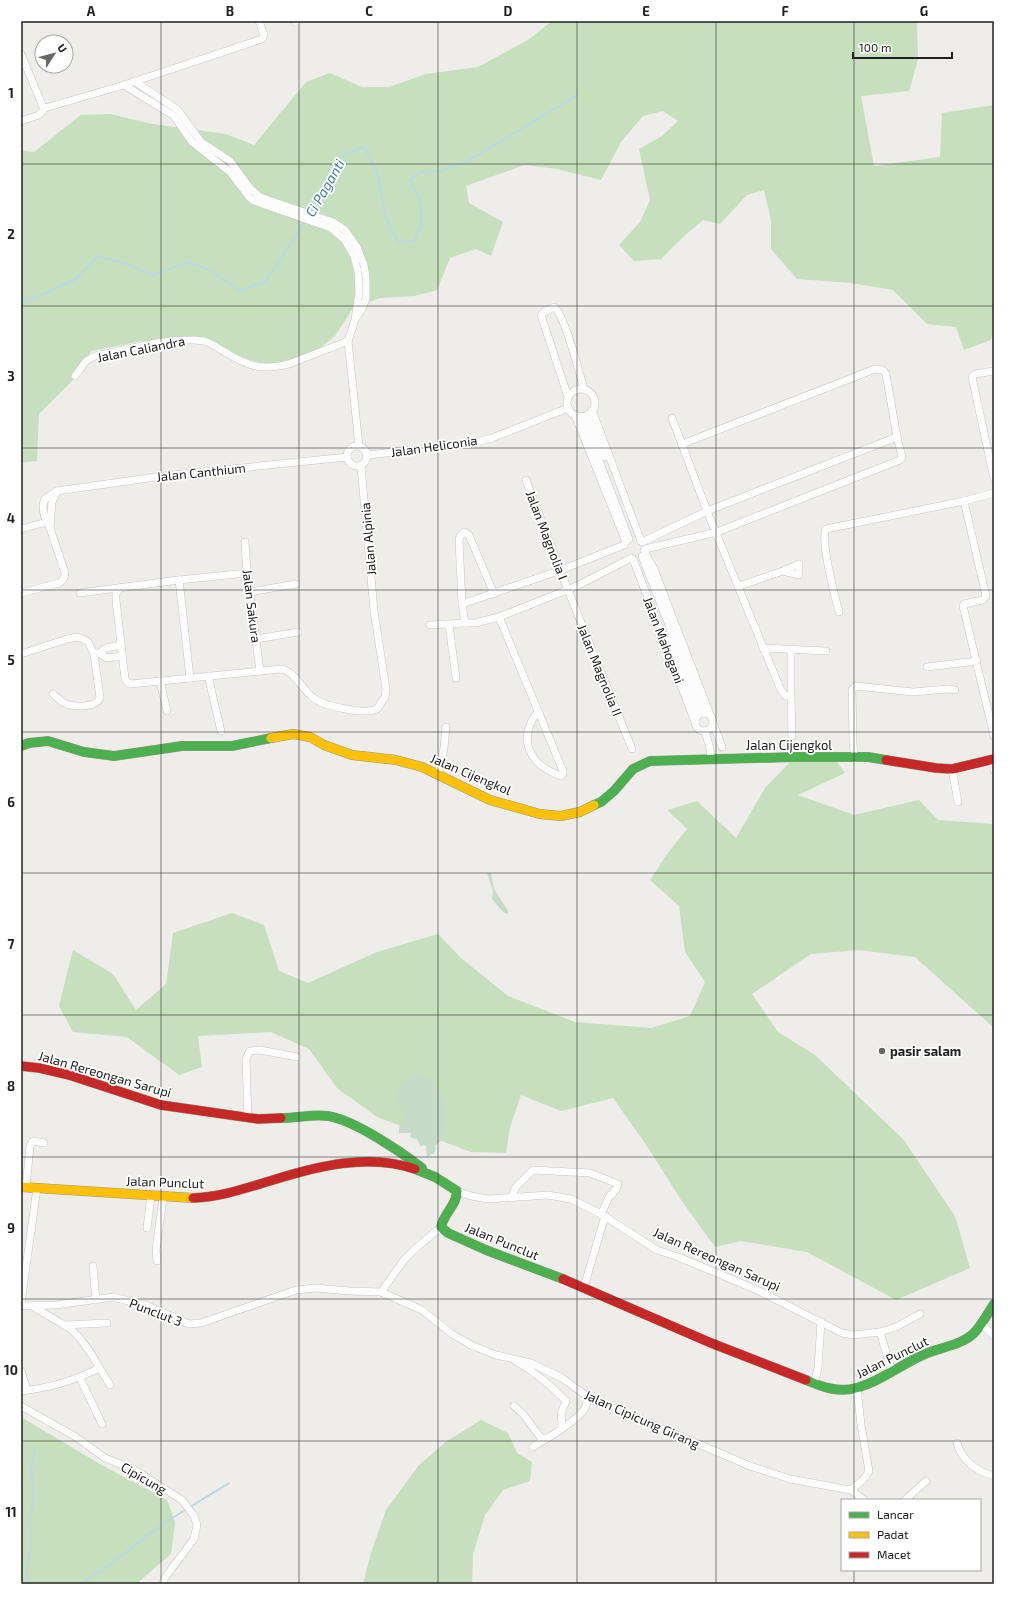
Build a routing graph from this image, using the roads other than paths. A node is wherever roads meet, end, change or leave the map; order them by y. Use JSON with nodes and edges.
{"nodes":[{"id":1,"x":259,"y":21,"type":"edge"},
{"id":2,"x":21,"y":54,"type":"edge"},
{"id":3,"x":134,"y":80,"type":"junction"},
{"id":4,"x":124,"y":85,"type":"junction"},
{"id":5,"x":46,"y":108,"type":"junction"},
{"id":6,"x":21,"y":121,"type":"edge"},
{"id":7,"x":268,"y":203,"type":"junction"},
{"id":8,"x":348,"y":341,"type":"junction"},
{"id":9,"x":994,"y":372,"type":"edge"},
{"id":10,"x":75,"y":376,"type":"dead end"},
{"id":11,"x":584,"y":389,"type":"junction"},
{"id":12,"x":568,"y":397,"type":"junction"},
{"id":13,"x":568,"y":408,"type":"junction"},
{"id":14,"x":584,"y":414,"type":"junction"},
{"id":15,"x":672,"y":418,"type":"dead end"},
{"id":16,"x":896,"y":437,"type":"junction"},
{"id":17,"x":682,"y":444,"type":"junction"},
{"id":18,"x":359,"y":446,"type":"junction"},
{"id":19,"x":367,"y":455,"type":"junction"},
{"id":20,"x":346,"y":457,"type":"junction"},
{"id":21,"x":361,"y":466,"type":"junction"},
{"id":22,"x":994,"y":479,"type":"edge"},
{"id":23,"x":526,"y":480,"type":"dead end"},
{"id":24,"x":994,"y":493,"type":"edge"},
{"id":25,"x":964,"y":501,"type":"junction"},
{"id":26,"x":707,"y":511,"type":"junction"},
{"id":27,"x":49,"y":524,"type":"junction"},
{"id":28,"x":21,"y":529,"type":"edge"},
{"id":29,"x":717,"y":532,"type":"junction"},
{"id":30,"x":633,"y":541,"type":"junction"},
{"id":31,"x":245,"y":542,"type":"dead end"},
{"id":32,"x":639,"y":555,"type":"junction"},
{"id":33,"x":561,"y":570,"type":"junction"},
{"id":34,"x":784,"y":571,"type":"dead end"},
{"id":35,"x":246,"y":573,"type":"junction"},
{"id":36,"x":179,"y":580,"type":"junction"},
{"id":37,"x":296,"y":584,"type":"dead end"},
{"id":38,"x":738,"y":586,"type":"junction"},
{"id":39,"x":120,"y":588,"type":"junction"},
{"id":40,"x":568,"y":590,"type":"junction"},
{"id":41,"x":250,"y":592,"type":"junction"},
{"id":42,"x":21,"y":593,"type":"edge"},
{"id":43,"x":80,"y":593,"type":"dead end"},
{"id":44,"x":494,"y":594,"type":"junction"},
{"id":45,"x":462,"y":604,"type":"junction"},
{"id":46,"x":839,"y":612,"type":"dead end"},
{"id":47,"x":499,"y":617,"type":"junction"},
{"id":48,"x":465,"y":623,"type":"junction"},
{"id":49,"x":430,"y":625,"type":"dead end"},
{"id":50,"x":449,"y":625,"type":"junction"},
{"id":51,"x":298,"y":632,"type":"dead end"},
{"id":52,"x":256,"y":639,"type":"junction"},
{"id":53,"x":121,"y":645,"type":"junction"},
{"id":54,"x":763,"y":648,"type":"junction"},
{"id":55,"x":792,"y":650,"type":"junction"},
{"id":56,"x":826,"y":651,"type":"dead end"},
{"id":57,"x":21,"y":654,"type":"edge"},
{"id":58,"x":97,"y":654,"type":"junction"},
{"id":59,"x":122,"y":656,"type":"junction"},
{"id":60,"x":977,"y":661,"type":"junction"},
{"id":61,"x":927,"y":667,"type":"dead end"},
{"id":62,"x":260,"y":671,"type":"junction"},
{"id":63,"x":208,"y":676,"type":"junction"},
{"id":64,"x":190,"y":678,"type":"junction"},
{"id":65,"x":456,"y":678,"type":"dead end"},
{"id":66,"x":160,"y":681,"type":"junction"},
{"id":67,"x":955,"y":690,"type":"dead end"},
{"id":68,"x":53,"y":694,"type":"dead end"},
{"id":69,"x":791,"y":696,"type":"junction"},
{"id":70,"x":167,"y":711,"type":"dead end"},
{"id":71,"x":538,"y":711,"type":"junction"},
{"id":72,"x":699,"y":717,"type":"junction"},
{"id":73,"x":712,"y":720,"type":"junction"},
{"id":74,"x":446,"y":727,"type":"dead end"},
{"id":75,"x":221,"y":731,"type":"dead end"},
{"id":76,"x":705,"y":731,"type":"junction"},
{"id":77,"x":792,"y":736,"type":"dead end"},
{"id":78,"x":994,"y":736,"type":"edge"},
{"id":79,"x":21,"y":746,"type":"edge"},
{"id":80,"x":722,"y":747,"type":"dead end"},
{"id":81,"x":632,"y":749,"type":"dead end"},
{"id":82,"x":855,"y":758,"type":"junction"},
{"id":83,"x":711,"y":759,"type":"junction"},
{"id":84,"x":994,"y":759,"type":"edge"},
{"id":85,"x":952,"y":769,"type":"junction"},
{"id":86,"x":994,"y":770,"type":"edge"},
{"id":87,"x":438,"y":774,"type":"junction"},
{"id":88,"x":958,"y":802,"type":"dead end"},
{"id":89,"x":297,"y":1057,"type":"dead end"},
{"id":90,"x":21,"y":1066,"type":"edge"},
{"id":91,"x":248,"y":1118,"type":"junction"},
{"id":92,"x":44,"y":1143,"type":"dead end"},
{"id":93,"x":428,"y":1173,"type":"junction"},
{"id":94,"x":24,"y":1187,"type":"edge"},
{"id":95,"x":37,"y":1188,"type":"junction"},
{"id":96,"x":457,"y":1190,"type":"junction"},
{"id":97,"x":151,"y":1196,"type":"junction"},
{"id":98,"x":163,"y":1198,"type":"junction"},
{"id":99,"x":511,"y":1198,"type":"junction"},
{"id":100,"x":603,"y":1215,"type":"junction"},
{"id":101,"x":442,"y":1227,"type":"junction"},
{"id":102,"x":146,"y":1228,"type":"dead end"},
{"id":103,"x":157,"y":1262,"type":"dead end"},
{"id":104,"x":93,"y":1266,"type":"dead end"},
{"id":105,"x":584,"y":1287,"type":"junction"},
{"id":106,"x":381,"y":1292,"type":"junction"},
{"id":107,"x":96,"y":1300,"type":"junction"},
{"id":108,"x":21,"y":1303,"type":"edge"},
{"id":109,"x":994,"y":1304,"type":"edge"},
{"id":110,"x":21,"y":1306,"type":"edge"},
{"id":111,"x":34,"y":1307,"type":"junction"},
{"id":112,"x":920,"y":1314,"type":"dead end"},
{"id":113,"x":820,"y":1322,"type":"junction"},
{"id":114,"x":107,"y":1323,"type":"dead end"},
{"id":115,"x":982,"y":1324,"type":"junction"},
{"id":116,"x":64,"y":1325,"type":"junction"},
{"id":117,"x":880,"y":1332,"type":"junction"},
{"id":118,"x":994,"y":1336,"type":"edge"},
{"id":119,"x":510,"y":1358,"type":"junction"},
{"id":120,"x":99,"y":1368,"type":"junction"},
{"id":121,"x":21,"y":1371,"type":"edge"},
{"id":122,"x":892,"y":1372,"type":"junction"},
{"id":123,"x":80,"y":1378,"type":"junction"},
{"id":124,"x":814,"y":1384,"type":"junction"},
{"id":125,"x":110,"y":1385,"type":"dead end"},
{"id":126,"x":857,"y":1388,"type":"junction"},
{"id":127,"x":24,"y":1391,"type":"edge"},
{"id":128,"x":587,"y":1397,"type":"junction"},
{"id":129,"x":21,"y":1406,"type":"edge"},
{"id":130,"x":514,"y":1406,"type":"dead end"},
{"id":131,"x":102,"y":1424,"type":"dead end"},
{"id":132,"x":561,"y":1428,"type":"junction"},
{"id":133,"x":547,"y":1438,"type":"junction"},
{"id":134,"x":956,"y":1443,"type":"dead end"},
{"id":135,"x":533,"y":1446,"type":"dead end"},
{"id":136,"x":994,"y":1476,"type":"edge"},
{"id":137,"x":926,"y":1481,"type":"dead end"},
{"id":138,"x":851,"y":1490,"type":"junction"},
{"id":139,"x":863,"y":1499,"type":"edge"},
{"id":140,"x":906,"y":1499,"type":"edge"},
{"id":141,"x":163,"y":1584,"type":"edge"}],
"edges":[{"from":1,"to":3,"type":"street"},
{"from":2,"to":5,"type":"street"},
{"from":3,"to":4,"type":"street"},
{"from":3,"to":7,"type":"street"},
{"from":4,"to":5,"type":"street"},
{"from":4,"to":7,"type":"street"},
{"from":5,"to":6,"type":"street"},
{"from":7,"to":8,"type":"street"},
{"from":8,"to":10,"type":"street","name":"Jalan Caliandra"},
{"from":8,"to":18,"type":"street"},
{"from":9,"to":22,"type":"street"},
{"from":11,"to":12,"type":"street"},
{"from":11,"to":12,"type":"street"},
{"from":11,"to":14,"type":"street"},
{"from":12,"to":13,"type":"street"},
{"from":13,"to":14,"type":"street"},
{"from":13,"to":19,"type":"street","name":"Jalan Heliconia"},
{"from":14,"to":30,"type":"street"},
{"from":14,"to":30,"type":"street"},
{"from":15,"to":17,"type":"street"},
{"from":16,"to":17,"type":"street"},
{"from":16,"to":26,"type":"street"},
{"from":16,"to":29,"type":"street"},
{"from":17,"to":26,"type":"street"},
{"from":18,"to":19,"type":"street"},
{"from":18,"to":20,"type":"street"},
{"from":19,"to":21,"type":"street"},
{"from":20,"to":21,"type":"street"},
{"from":20,"to":27,"type":"street","name":"Jalan Canthium"},
{"from":21,"to":62,"type":"street","name":"Jalan Alpinia"},
{"from":23,"to":33,"type":"street","name":"Jalan Magnolia I"},
{"from":24,"to":25,"type":"street"},
{"from":25,"to":46,"type":"street"},
{"from":25,"to":60,"type":"street"},
{"from":26,"to":29,"type":"street"},
{"from":26,"to":30,"type":"street"},
{"from":27,"to":28,"type":"street"},
{"from":27,"to":42,"type":"street","name":"Jalan Canthium"},
{"from":29,"to":32,"type":"street"},
{"from":29,"to":38,"type":"street"},
{"from":30,"to":32,"type":"street"},
{"from":30,"to":32,"type":"street"},
{"from":30,"to":33,"type":"street"},
{"from":31,"to":35,"type":"street","name":"Jalan Sakura"},
{"from":32,"to":40,"type":"street"},
{"from":32,"to":72,"type":"street"},
{"from":32,"to":72,"type":"street","name":"Jalan Mahogani"},
{"from":32,"to":73,"type":"street"},
{"from":33,"to":40,"type":"street","name":"Jalan Magnolia I"},
{"from":33,"to":44,"type":"street"},
{"from":34,"to":38,"type":"street"},
{"from":35,"to":36,"type":"street"},
{"from":35,"to":41,"type":"street","name":"Jalan Sakura"},
{"from":36,"to":39,"type":"street"},
{"from":36,"to":64,"type":"street"},
{"from":37,"to":41,"type":"street"},
{"from":38,"to":54,"type":"street"},
{"from":39,"to":43,"type":"street"},
{"from":39,"to":53,"type":"street"},
{"from":40,"to":47,"type":"street"},
{"from":40,"to":81,"type":"street","name":"Jalan Magnolia II"},
{"from":41,"to":52,"type":"street","name":"Jalan Sakura"},
{"from":44,"to":45,"type":"street"},
{"from":44,"to":45,"type":"street"},
{"from":45,"to":48,"type":"street"},
{"from":47,"to":48,"type":"street"},
{"from":47,"to":71,"type":"street"},
{"from":48,"to":50,"type":"street"},
{"from":49,"to":50,"type":"street"},
{"from":50,"to":65,"type":"street"},
{"from":51,"to":52,"type":"street"},
{"from":52,"to":62,"type":"street","name":"Jalan Sakura"},
{"from":53,"to":58,"type":"street"},
{"from":53,"to":59,"type":"street"},
{"from":54,"to":55,"type":"street"},
{"from":54,"to":69,"type":"street"},
{"from":55,"to":56,"type":"street"},
{"from":55,"to":69,"type":"street"},
{"from":57,"to":58,"type":"street"},
{"from":58,"to":59,"type":"street"},
{"from":58,"to":68,"type":"street"},
{"from":59,"to":66,"type":"street"},
{"from":60,"to":61,"type":"street"},
{"from":60,"to":78,"type":"street"},
{"from":62,"to":63,"type":"street"},
{"from":63,"to":64,"type":"street"},
{"from":63,"to":75,"type":"street"},
{"from":64,"to":66,"type":"street"},
{"from":66,"to":70,"type":"street"},
{"from":67,"to":82,"type":"street"},
{"from":69,"to":77,"type":"street"},
{"from":71,"to":71,"type":"street"},
{"from":72,"to":73,"type":"street"},
{"from":72,"to":76,"type":"street"},
{"from":73,"to":76,"type":"street"},
{"from":73,"to":80,"type":"street"},
{"from":74,"to":87,"type":"street"},
{"from":76,"to":83,"type":"street"},
{"from":79,"to":87,"type":"street","name":"Jalan Cijengkol"},
{"from":82,"to":83,"type":"street","name":"Jalan Cijengkol"},
{"from":82,"to":85,"type":"street","name":"Jalan Cijengkol"},
{"from":83,"to":87,"type":"street","name":"Jalan Cijengkol"},
{"from":84,"to":85,"type":"street","name":"Jalan Cijengkol"},
{"from":84,"to":86,"type":"street"},
{"from":85,"to":88,"type":"street"},
{"from":89,"to":91,"type":"street"},
{"from":90,"to":91,"type":"street","name":"Jalan Rereongan Sarupi"},
{"from":91,"to":93,"type":"street","name":"Jalan Rereongan Sarupi"},
{"from":92,"to":94,"type":"street"},
{"from":93,"to":96,"type":"street","name":"Jalan Punclut"},
{"from":93,"to":98,"type":"street","name":"Jalan Punclut"},
{"from":94,"to":95,"type":"street","name":"Jalan Punclut"},
{"from":95,"to":97,"type":"street","name":"Jalan Punclut"},
{"from":95,"to":108,"type":"street"},
{"from":96,"to":99,"type":"street","name":"Jalan Rereongan Sarupi"},
{"from":96,"to":101,"type":"street"},
{"from":97,"to":98,"type":"street","name":"Jalan Punclut"},
{"from":97,"to":102,"type":"street"},
{"from":98,"to":103,"type":"street"},
{"from":99,"to":100,"type":"street","name":"Jalan Rereongan Sarupi"},
{"from":99,"to":100,"type":"street"},
{"from":100,"to":105,"type":"street"},
{"from":100,"to":113,"type":"street","name":"Jalan Rereongan Sarupi"},
{"from":101,"to":105,"type":"street","name":"Jalan Punclut"},
{"from":101,"to":106,"type":"street"},
{"from":104,"to":107,"type":"street"},
{"from":105,"to":124,"type":"street","name":"Jalan Punclut"},
{"from":106,"to":107,"type":"street","name":"Punclut 3"},
{"from":106,"to":119,"type":"street","name":"Jalan Cipicung Girang"},
{"from":107,"to":111,"type":"street","name":"Punclut 3"},
{"from":109,"to":115,"type":"street","name":"Jalan Punclut"},
{"from":110,"to":111,"type":"street","name":"Punclut 3"},
{"from":111,"to":116,"type":"street"},
{"from":112,"to":117,"type":"street","name":"Jalan Rereongan Sarupi"},
{"from":113,"to":117,"type":"street","name":"Jalan Rereongan Sarupi"},
{"from":113,"to":124,"type":"street"},
{"from":114,"to":116,"type":"street"},
{"from":115,"to":118,"type":"street"},
{"from":115,"to":122,"type":"street","name":"Jalan Punclut"},
{"from":116,"to":120,"type":"street"},
{"from":117,"to":122,"type":"street"},
{"from":119,"to":128,"type":"street","name":"Jalan Cipicung Girang"},
{"from":119,"to":132,"type":"street"},
{"from":120,"to":123,"type":"street"},
{"from":120,"to":125,"type":"street"},
{"from":121,"to":127,"type":"street"},
{"from":122,"to":126,"type":"street","name":"Jalan Punclut"},
{"from":123,"to":127,"type":"street"},
{"from":123,"to":131,"type":"street"},
{"from":124,"to":126,"type":"street","name":"Jalan Punclut"},
{"from":126,"to":138,"type":"street"},
{"from":128,"to":132,"type":"street"},
{"from":128,"to":138,"type":"street","name":"Jalan Cipicung Girang"},
{"from":129,"to":141,"type":"street","name":"Cipicung"},
{"from":130,"to":133,"type":"street"},
{"from":132,"to":133,"type":"street"},
{"from":133,"to":135,"type":"street"},
{"from":134,"to":136,"type":"street"},
{"from":137,"to":140,"type":"street"},
{"from":138,"to":139,"type":"street"}]}
